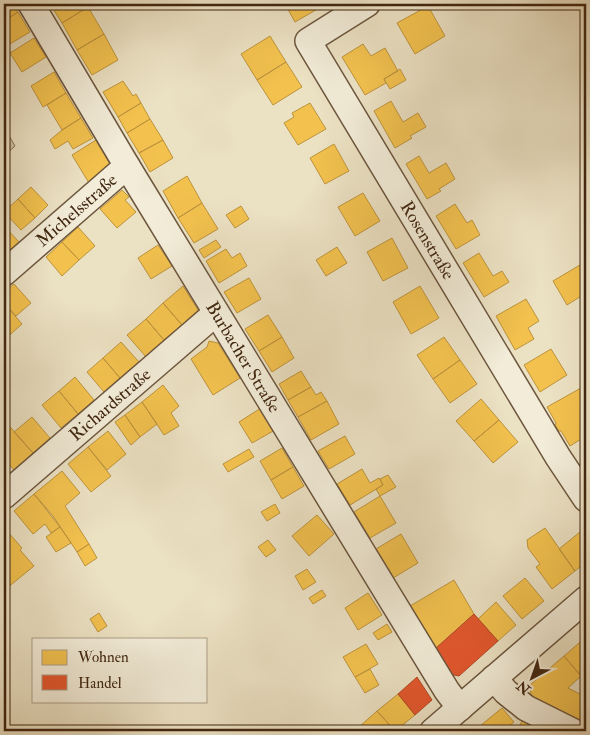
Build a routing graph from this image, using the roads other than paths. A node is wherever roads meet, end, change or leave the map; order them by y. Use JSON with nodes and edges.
{"nodes":[{"id":1,"x":31,"y":4,"type":"edge"},
{"id":2,"x":368,"y":4,"type":"edge"},
{"id":3,"x":127,"y":166,"type":"junction"},
{"id":4,"x":4,"y":273,"type":"edge"},
{"id":5,"x":216,"y":313,"type":"junction"},
{"id":6,"x":4,"y":496,"type":"edge"},
{"id":7,"x":586,"y":498,"type":"edge"},
{"id":8,"x":586,"y":599,"type":"edge"},
{"id":9,"x":494,"y":678,"type":"junction"},
{"id":10,"x":460,"y":708,"type":"junction"},
{"id":11,"x":433,"y":731,"type":"edge"},
{"id":12,"x":572,"y":731,"type":"edge"}],
"edges":[{"from":1,"to":3,"type":"street","name":"Burbacher Straße"},
{"from":2,"to":7,"type":"street","name":"Rosenstraße"},
{"from":3,"to":4,"type":"street","name":"Michelsstraße"},
{"from":3,"to":5,"type":"street","name":"Burbacher Straße"},
{"from":5,"to":6,"type":"street","name":"Richardstraße"},
{"from":5,"to":10,"type":"street","name":"Burbacher Straße"},
{"from":8,"to":9,"type":"street"},
{"from":9,"to":10,"type":"street"},
{"from":9,"to":12,"type":"street"},
{"from":10,"to":11,"type":"street"}]}
